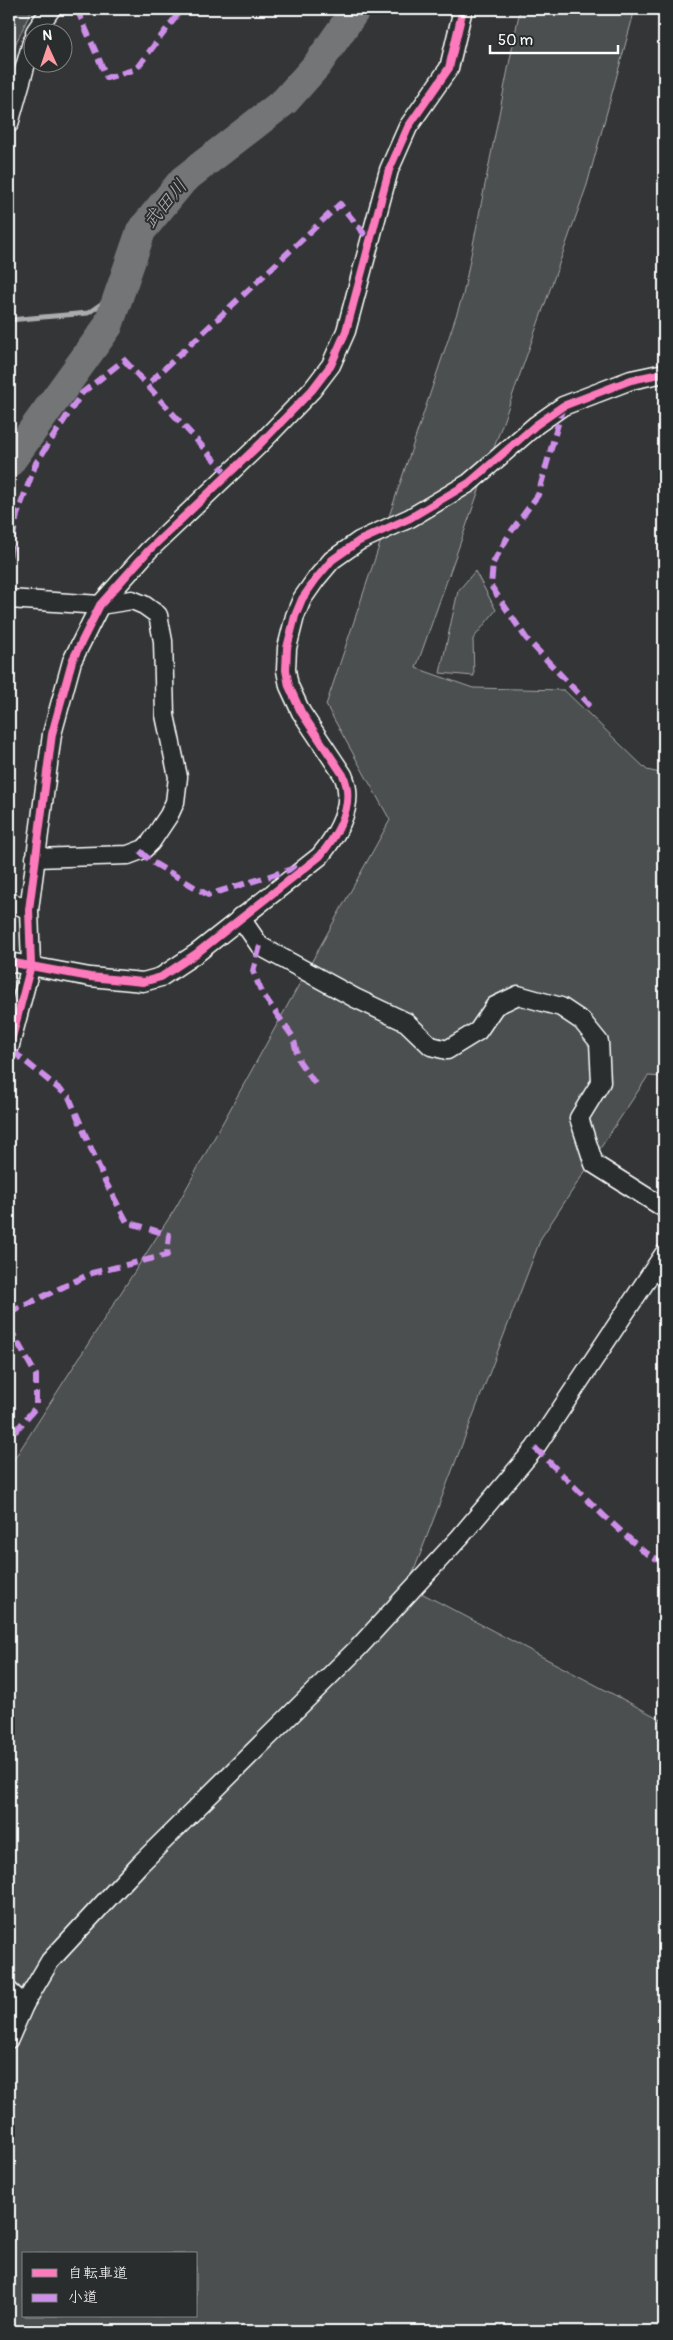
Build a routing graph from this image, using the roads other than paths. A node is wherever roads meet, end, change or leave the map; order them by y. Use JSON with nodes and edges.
{"nodes":[{"id":1,"x":51,"y":9,"type":"edge"},
{"id":2,"x":463,"y":9,"type":"edge"},
{"id":3,"x":42,"y":22,"type":"edge"},
{"id":4,"x":24,"y":72,"type":"edge"},
{"id":5,"x":9,"y":124,"type":"edge"},
{"id":6,"x":664,"y":373,"type":"edge"},
{"id":7,"x":9,"y":599,"type":"edge"},
{"id":8,"x":100,"y":605,"type":"junction"},
{"id":9,"x":35,"y":858,"type":"junction"},
{"id":10,"x":17,"y":905,"type":"edge"},
{"id":11,"x":240,"y":917,"type":"junction"},
{"id":12,"x":18,"y":964,"type":"edge"},
{"id":13,"x":9,"y":1049,"type":"edge"},
{"id":14,"x":664,"y":1208,"type":"edge"},
{"id":15,"x":664,"y":1254,"type":"edge"},
{"id":16,"x":9,"y":1990,"type":"edge"},
{"id":17,"x":24,"y":2005,"type":"junction"},
{"id":18,"x":9,"y":2040,"type":"edge"}],
"edges":[{"from":1,"to":3,"type":"street"},
{"from":2,"to":8,"type":"street"},
{"from":4,"to":5,"type":"street"},
{"from":6,"to":11,"type":"street"},
{"from":7,"to":8,"type":"street"},
{"from":8,"to":9,"type":"street"},
{"from":8,"to":9,"type":"street"},
{"from":9,"to":10,"type":"street"},
{"from":10,"to":12,"type":"street"},
{"from":11,"to":12,"type":"street"},
{"from":11,"to":14,"type":"street"},
{"from":12,"to":13,"type":"street"},
{"from":15,"to":17,"type":"street"},
{"from":16,"to":17,"type":"street"},
{"from":17,"to":18,"type":"street"}]}
